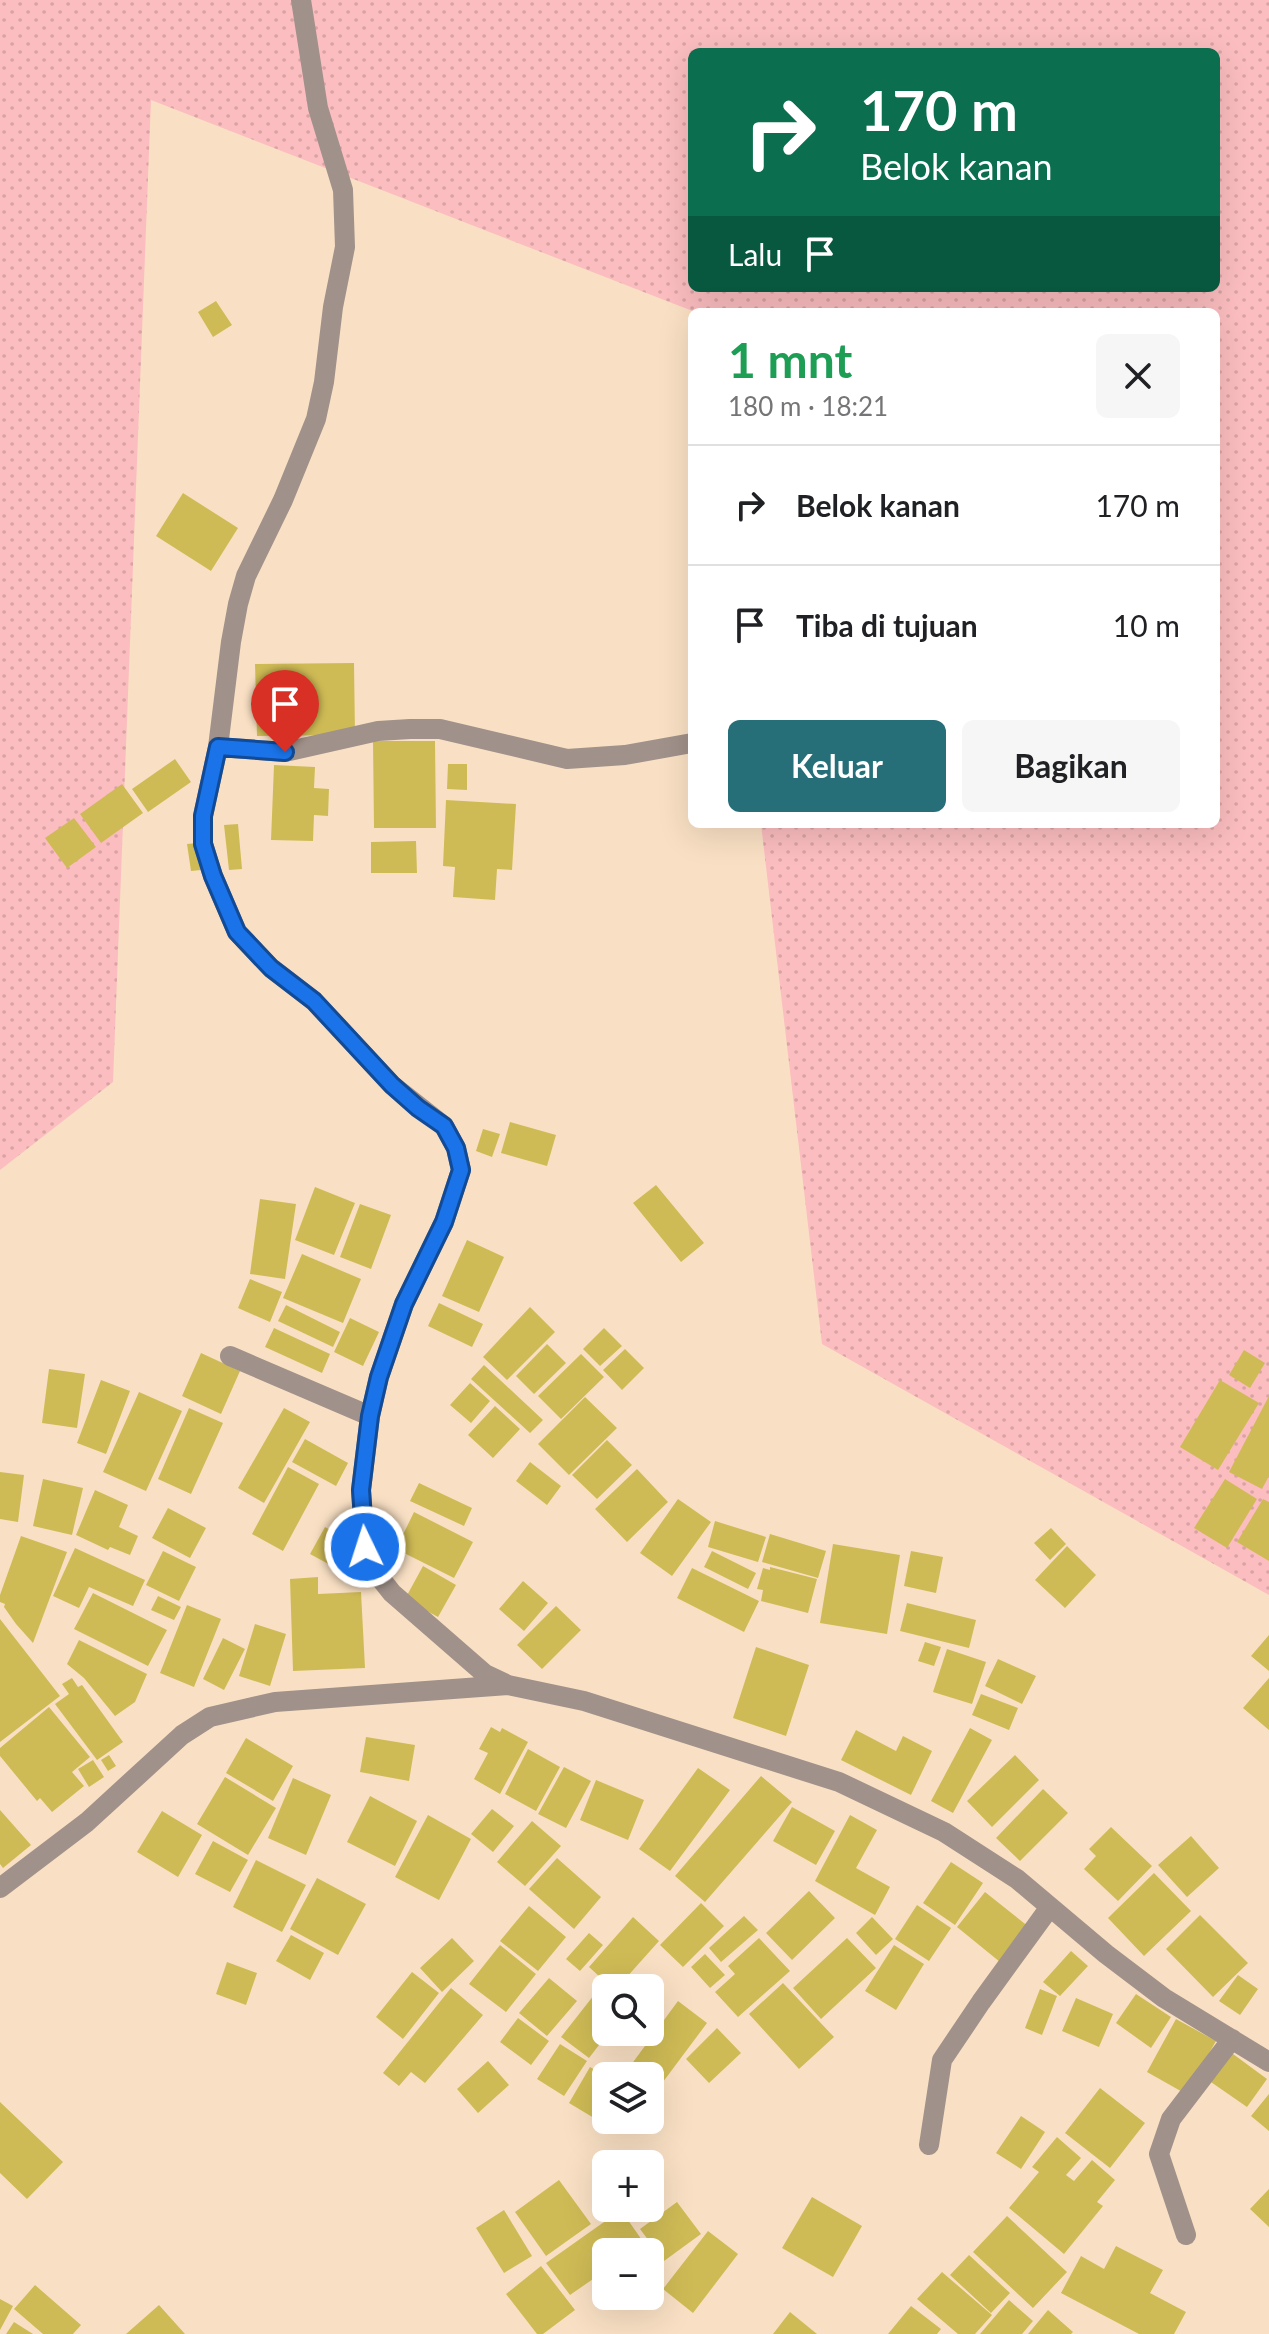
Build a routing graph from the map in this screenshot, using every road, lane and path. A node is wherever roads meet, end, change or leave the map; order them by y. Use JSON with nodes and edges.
{"nodes":[{"id":1,"x":301,"y":0,"type":"edge"},
{"id":2,"x":688,"y":744,"type":"edge"},
{"id":3,"x":218,"y":747,"type":"junction"},
{"id":4,"x":230,"y":1356,"type":"dead end"},
{"id":5,"x":370,"y":1416,"type":"junction"},
{"id":6,"x":508,"y":1685,"type":"junction"},
{"id":7,"x":0,"y":1888,"type":"edge"},
{"id":8,"x":1050,"y":1907,"type":"junction"},
{"id":9,"x":1232,"y":2039,"type":"junction"},
{"id":10,"x":1269,"y":2062,"type":"edge"},
{"id":11,"x":929,"y":2145,"type":"dead end"},
{"id":12,"x":1186,"y":2235,"type":"dead end"}],
"edges":[{"from":1,"to":3,"type":"street"},
{"from":2,"to":3,"type":"street"},
{"from":3,"to":5,"type":"street"},
{"from":4,"to":5,"type":"street"},
{"from":5,"to":6,"type":"street"},
{"from":6,"to":7,"type":"street"},
{"from":6,"to":8,"type":"street"},
{"from":8,"to":9,"type":"street"},
{"from":8,"to":11,"type":"street"},
{"from":9,"to":10,"type":"street"},
{"from":9,"to":12,"type":"street"}]}
